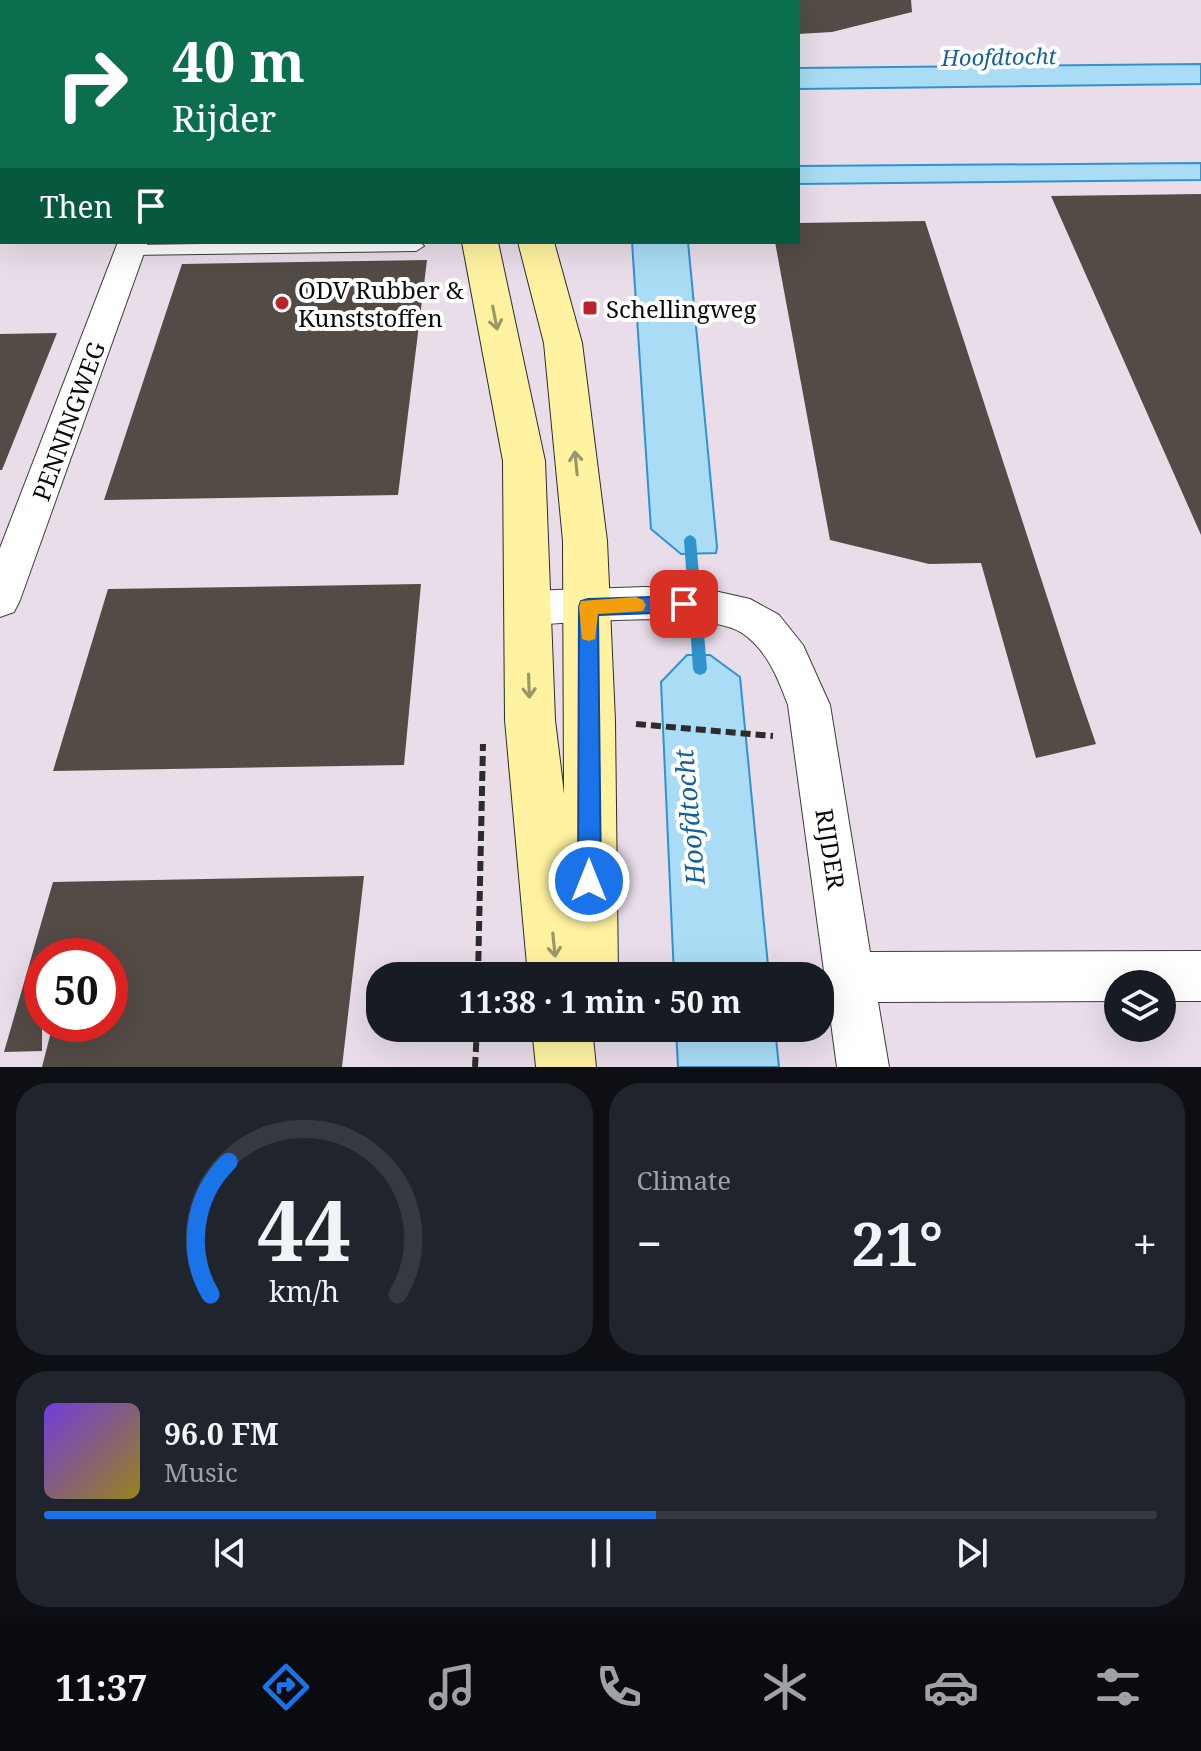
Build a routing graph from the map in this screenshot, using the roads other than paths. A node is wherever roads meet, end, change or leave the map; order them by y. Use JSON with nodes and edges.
{"nodes":[{"id":1,"x":480,"y":244,"type":"edge"},
{"id":2,"x":537,"y":244,"type":"edge"},
{"id":3,"x":132,"y":246,"type":"edge"},
{"id":4,"x":416,"y":246,"type":"dead end"},
{"id":5,"x":0,"y":600,"type":"edge"},
{"id":6,"x":588,"y":607,"type":"junction"},
{"id":7,"x":527,"y":608,"type":"junction"},
{"id":8,"x":556,"y":962,"type":"edge"},
{"id":9,"x":589,"y":962,"type":"edge"},
{"id":10,"x":1201,"y":976,"type":"edge"},
{"id":11,"x":851,"y":977,"type":"junction"},
{"id":12,"x":563,"y":1042,"type":"edge"},
{"id":13,"x":589,"y":1042,"type":"edge"},
{"id":14,"x":566,"y":1067,"type":"edge"},
{"id":15,"x":589,"y":1067,"type":"edge"},
{"id":16,"x":863,"y":1067,"type":"edge"}],
"edges":[{"from":1,"to":7,"type":"main road","one_way":true},
{"from":6,"to":2,"type":"main road","one_way":true},
{"from":3,"to":4,"type":"lane"},
{"from":3,"to":5,"type":"street","name":"PENNINGWEG"},
{"from":6,"to":7,"type":"street","name":"RIJDER"},
{"from":6,"to":9,"type":"main road"},
{"from":6,"to":11,"type":"street","name":"RIJDER"},
{"from":7,"to":8,"type":"main road","one_way":true},
{"from":10,"to":11,"type":"street"},
{"from":11,"to":16,"type":"street"},
{"from":12,"to":14,"type":"main road"},
{"from":13,"to":15,"type":"main road"}]}
